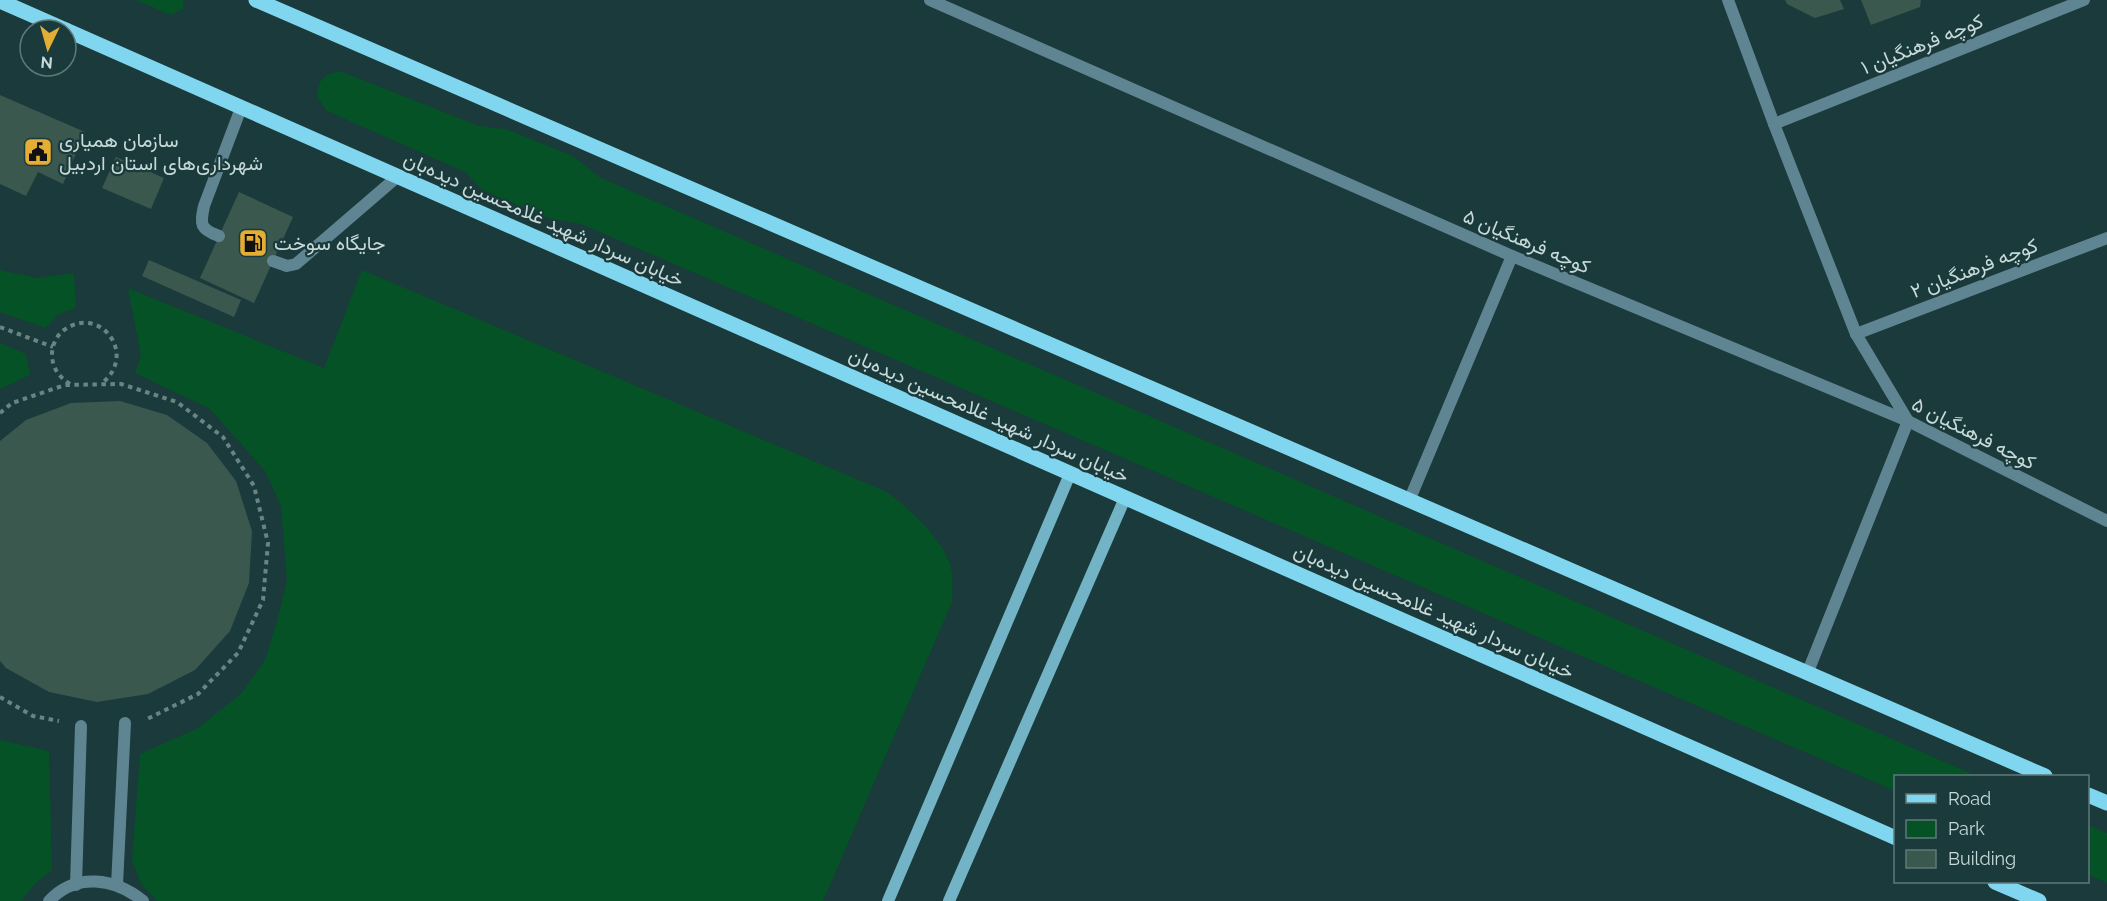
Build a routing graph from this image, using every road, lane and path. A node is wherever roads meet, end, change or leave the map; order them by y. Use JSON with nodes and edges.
{"nodes":[{"id":1,"x":256,"y":0,"type":"edge"},
{"id":2,"x":930,"y":0,"type":"edge"},
{"id":3,"x":1728,"y":0,"type":"edge"},
{"id":4,"x":2084,"y":0,"type":"edge"},
{"id":5,"x":0,"y":1,"type":"edge"},
{"id":6,"x":39,"y":18,"type":"edge"},
{"id":7,"x":78,"y":35,"type":"edge"},
{"id":8,"x":241,"y":108,"type":"junction"},
{"id":9,"x":1774,"y":124,"type":"junction"},
{"id":10,"x":397,"y":177,"type":"junction"},
{"id":11,"x":219,"y":237,"type":"dead end"},
{"id":12,"x":2107,"y":238,"type":"edge"},
{"id":13,"x":1512,"y":256,"type":"junction"},
{"id":14,"x":273,"y":261,"type":"dead end"},
{"id":15,"x":0,"y":327,"type":"edge"},
{"id":16,"x":1856,"y":334,"type":"junction"},
{"id":17,"x":54,"y":347,"type":"junction"},
{"id":18,"x":101,"y":384,"type":"junction"},
{"id":19,"x":70,"y":385,"type":"junction"},
{"id":20,"x":0,"y":412,"type":"edge"},
{"id":21,"x":1908,"y":421,"type":"junction"},
{"id":22,"x":1070,"y":474,"type":"junction"},
{"id":23,"x":1125,"y":498,"type":"junction"},
{"id":24,"x":1409,"y":501,"type":"junction"},
{"id":25,"x":2104,"y":517,"type":"edge"},
{"id":26,"x":1807,"y":674,"type":"junction"},
{"id":27,"x":0,"y":697,"type":"edge"},
{"id":28,"x":125,"y":723,"type":"joint"},
{"id":29,"x":81,"y":726,"type":"joint"},
{"id":30,"x":2040,"y":775,"type":"edge"},
{"id":31,"x":2089,"y":795,"type":"edge"},
{"id":32,"x":2107,"y":804,"type":"edge"},
{"id":33,"x":1894,"y":837,"type":"edge"},
{"id":34,"x":1997,"y":883,"type":"edge"},
{"id":35,"x":76,"y":885,"type":"junction"},
{"id":36,"x":117,"y":885,"type":"junction"},
{"id":37,"x":49,"y":901,"type":"edge"},
{"id":38,"x":143,"y":901,"type":"edge"},
{"id":39,"x":888,"y":901,"type":"edge"},
{"id":40,"x":949,"y":901,"type":"edge"},
{"id":41,"x":2039,"y":901,"type":"edge"}],
"edges":[{"from":1,"to":24,"type":"main road"},
{"from":2,"to":13,"type":"street","name":"کوچه فرهنگیان ۵"},
{"from":3,"to":9,"type":"street"},
{"from":4,"to":9,"type":"street","name":"کوچه فرهنگیان ۱"},
{"from":5,"to":6,"type":"main road","name":"خیابان سردار شهید غلامحسین دیده‌بان"},
{"from":7,"to":8,"type":"main road","name":"خیابان سردار شهید غلامحسین دیده‌بان"},
{"from":8,"to":10,"type":"main road","name":"خیابان سردار شهید غلامحسین دیده‌بان"},
{"from":8,"to":11,"type":"street"},
{"from":9,"to":16,"type":"street"},
{"from":10,"to":14,"type":"street"},
{"from":10,"to":22,"type":"main road","name":"خیابان سردار شهید غلامحسین دیده‌بان"},
{"from":12,"to":16,"type":"street","name":"کوچه فرهنگیان ۲"},
{"from":13,"to":21,"type":"street","name":"کوچه فرهنگیان ۵"},
{"from":13,"to":24,"type":"street"},
{"from":15,"to":17,"type":"path"},
{"from":16,"to":21,"type":"street"},
{"from":17,"to":18,"type":"path"},
{"from":17,"to":19,"type":"path"},
{"from":18,"to":19,"type":"path"},
{"from":18,"to":28,"type":"path"},
{"from":19,"to":20,"type":"path"},
{"from":21,"to":25,"type":"street","name":"کوچه فرهنگیان ۵"},
{"from":21,"to":26,"type":"street"},
{"from":22,"to":23,"type":"main road","name":"خیابان سردار شهید غلامحسین دیده‌بان"},
{"from":22,"to":39,"type":"main road"},
{"from":23,"to":33,"type":"main road","name":"خیابان سردار شهید غلامحسین دیده‌بان"},
{"from":23,"to":40,"type":"main road"},
{"from":24,"to":26,"type":"main road"},
{"from":26,"to":30,"type":"main road"},
{"from":27,"to":29,"type":"path"},
{"from":28,"to":36,"type":"street"},
{"from":29,"to":35,"type":"street"},
{"from":31,"to":32,"type":"main road"},
{"from":34,"to":41,"type":"main road"},
{"from":35,"to":36,"type":"street"},
{"from":35,"to":37,"type":"street"},
{"from":36,"to":38,"type":"street"}]}
